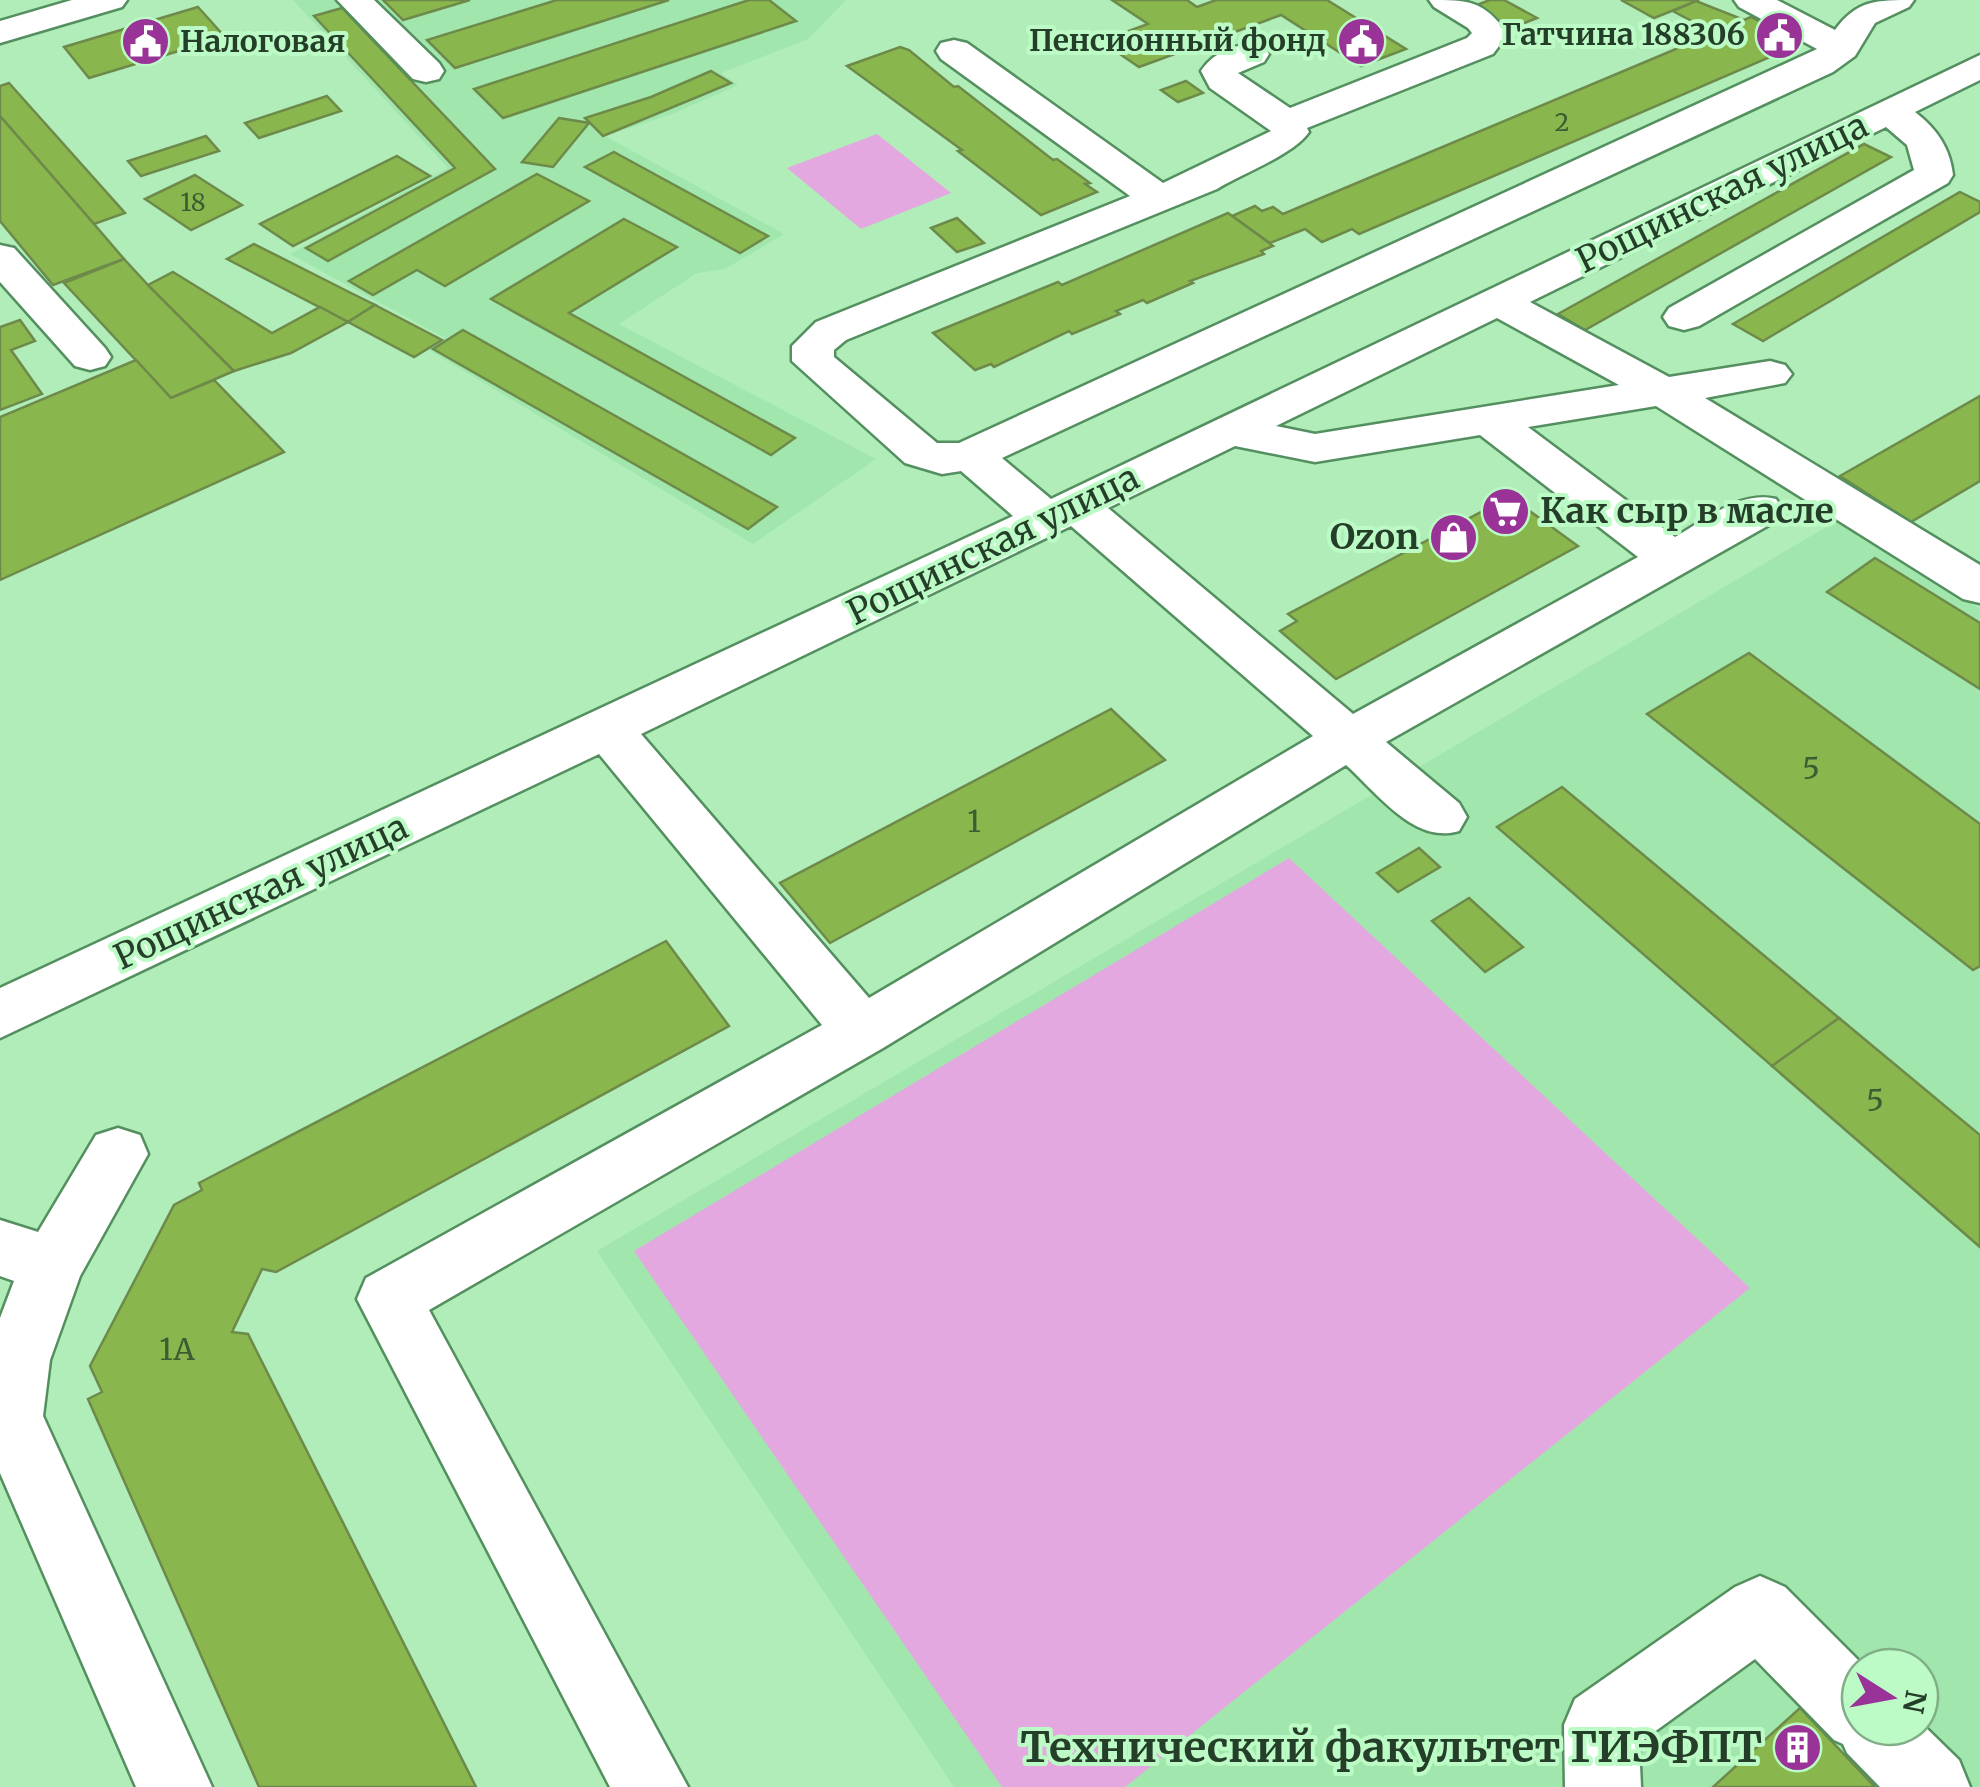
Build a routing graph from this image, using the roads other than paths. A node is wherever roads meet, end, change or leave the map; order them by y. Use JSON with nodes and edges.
{"nodes":[{"id":1,"x":110,"y":0,"type":"edge"},
{"id":2,"x":354,"y":0,"type":"edge"},
{"id":3,"x":1446,"y":0,"type":"edge"},
{"id":4,"x":1751,"y":0,"type":"edge"},
{"id":5,"x":1897,"y":0,"type":"edge"},
{"id":6,"x":0,"y":32,"type":"edge"},
{"id":7,"x":1842,"y":48,"type":"junction"},
{"id":8,"x":954,"y":51,"type":"dead end"},
{"id":9,"x":1251,"y":54,"type":"dead end"},
{"id":10,"x":1980,"y":66,"type":"edge"},
{"id":11,"x":426,"y":72,"type":"dead end"},
{"id":12,"x":1888,"y":111,"type":"junction"},
{"id":13,"x":1286,"y":123,"type":"junction"},
{"id":14,"x":1159,"y":199,"type":"junction"},
{"id":15,"x":0,"y":256,"type":"edge"},
{"id":16,"x":1499,"y":302,"type":"junction"},
{"id":17,"x":1684,"y":318,"type":"dead end"},
{"id":18,"x":90,"y":357,"type":"dead end"},
{"id":19,"x":1770,"y":374,"type":"dead end"},
{"id":20,"x":1664,"y":392,"type":"junction"},
{"id":21,"x":1489,"y":420,"type":"junction"},
{"id":22,"x":1230,"y":431,"type":"junction"},
{"id":23,"x":970,"y":455,"type":"junction"},
{"id":24,"x":1760,"y":510,"type":"dead end"},
{"id":25,"x":1061,"y":512,"type":"junction"},
{"id":26,"x":1671,"y":558,"type":"junction"},
{"id":27,"x":1974,"y":576,"type":"edge"},
{"id":28,"x":608,"y":730,"type":"junction"},
{"id":29,"x":1348,"y":739,"type":"junction"},
{"id":30,"x":1440,"y":817,"type":"dead end"},
{"id":31,"x":0,"y":1014,"type":"edge"},
{"id":32,"x":862,"y":1031,"type":"junction"},
{"id":33,"x":118,"y":1154,"type":"dead end"},
{"id":34,"x":26,"y":1256,"type":"edge"},
{"id":35,"x":4,"y":1416,"type":"edge"},
{"id":36,"x":1840,"y":1694,"type":"edge"},
{"id":37,"x":1893,"y":1747,"type":"edge"},
{"id":38,"x":174,"y":1787,"type":"edge"},
{"id":39,"x":650,"y":1787,"type":"edge"},
{"id":40,"x":1603,"y":1787,"type":"edge"},
{"id":41,"x":1932,"y":1787,"type":"edge"}],
"edges":[{"from":1,"to":6,"type":"street"},
{"from":2,"to":11,"type":"street"},
{"from":3,"to":13,"type":"street"},
{"from":4,"to":7,"type":"street"},
{"from":5,"to":7,"type":"street"},
{"from":7,"to":23,"type":"street"},
{"from":8,"to":14,"type":"street"},
{"from":9,"to":13,"type":"street"},
{"from":10,"to":12,"type":"street","name":"Рощинская улица"},
{"from":12,"to":16,"type":"street","name":"Рощинская улица"},
{"from":12,"to":17,"type":"street"},
{"from":13,"to":14,"type":"street"},
{"from":14,"to":23,"type":"street"},
{"from":15,"to":18,"type":"street"},
{"from":16,"to":20,"type":"street"},
{"from":16,"to":22,"type":"street","name":"Рощинская улица"},
{"from":19,"to":20,"type":"street"},
{"from":20,"to":21,"type":"street"},
{"from":20,"to":27,"type":"street"},
{"from":21,"to":22,"type":"street"},
{"from":21,"to":26,"type":"street"},
{"from":22,"to":25,"type":"street","name":"Рощинская улица"},
{"from":23,"to":25,"type":"street"},
{"from":24,"to":26,"type":"street"},
{"from":25,"to":28,"type":"street","name":"Рощинская улица"},
{"from":25,"to":29,"type":"street"},
{"from":26,"to":29,"type":"street"},
{"from":28,"to":31,"type":"street","name":"Рощинская улица"},
{"from":28,"to":32,"type":"street"},
{"from":29,"to":30,"type":"street"},
{"from":29,"to":32,"type":"street"},
{"from":32,"to":39,"type":"street"},
{"from":33,"to":34,"type":"street"},
{"from":34,"to":35,"type":"street"},
{"from":35,"to":38,"type":"street"},
{"from":36,"to":40,"type":"street"},
{"from":37,"to":41,"type":"street"}]}
